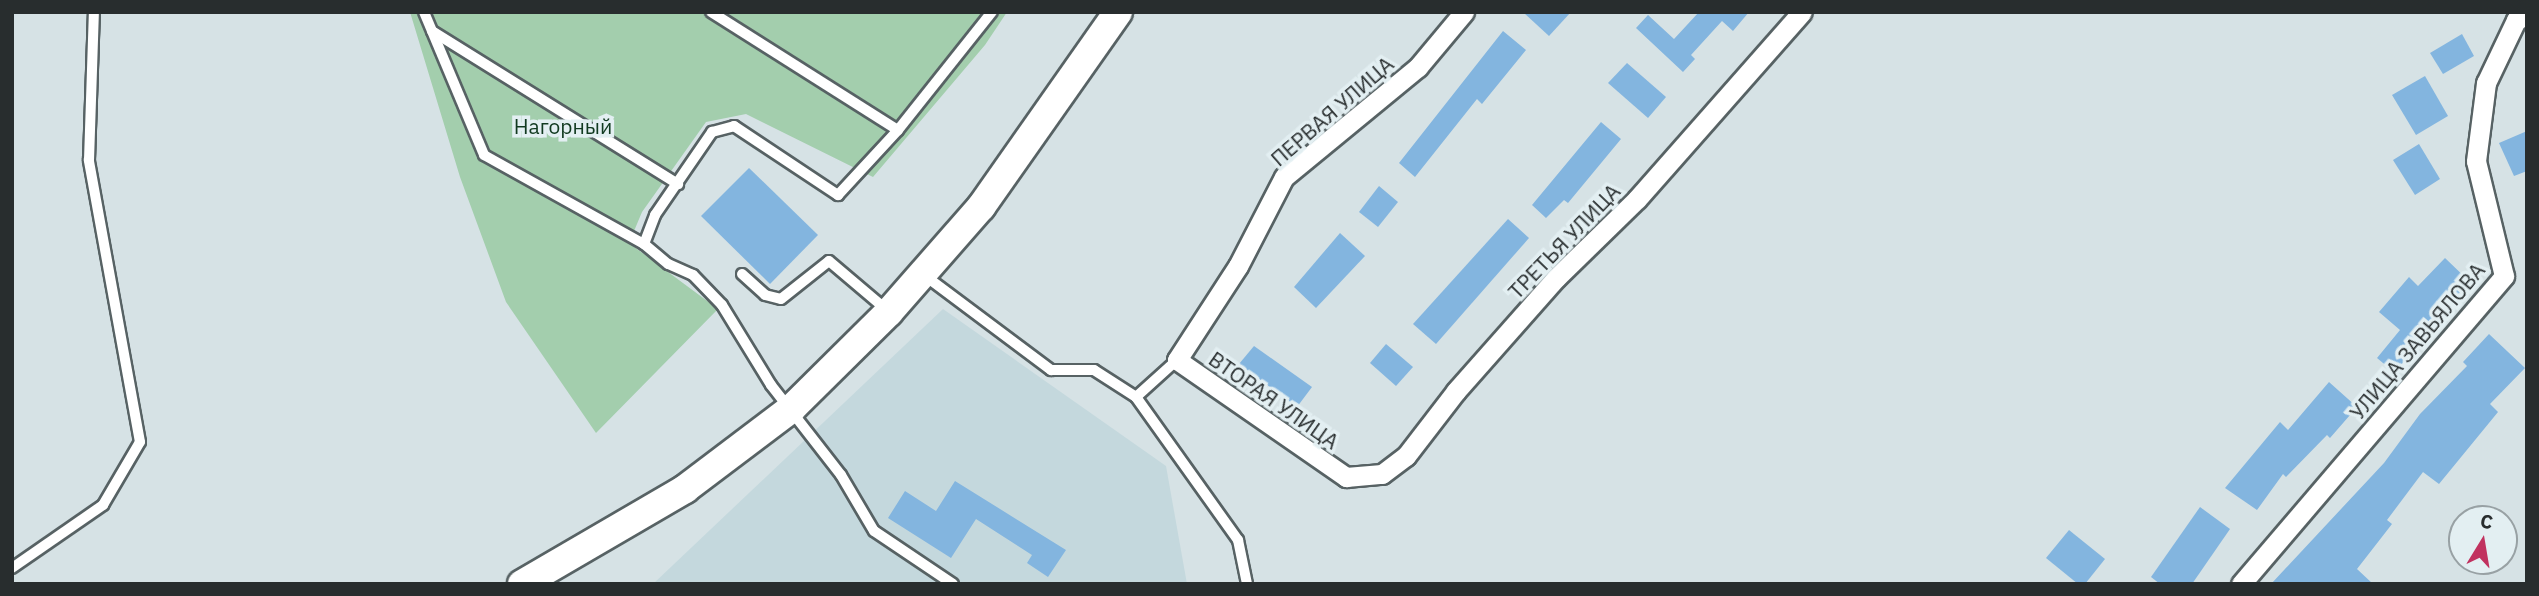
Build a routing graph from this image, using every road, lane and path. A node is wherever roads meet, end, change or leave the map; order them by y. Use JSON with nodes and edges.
{"nodes":[{"id":1,"x":94,"y":12,"type":"edge"},
{"id":2,"x":424,"y":12,"type":"edge"},
{"id":3,"x":711,"y":12,"type":"edge"},
{"id":4,"x":992,"y":12,"type":"edge"},
{"id":5,"x":1118,"y":12,"type":"edge"},
{"id":6,"x":1464,"y":12,"type":"edge"},
{"id":7,"x":1802,"y":12,"type":"edge"},
{"id":8,"x":2527,"y":15,"type":"edge"},
{"id":9,"x":432,"y":30,"type":"junction"},
{"id":10,"x":898,"y":130,"type":"junction"},
{"id":11,"x":678,"y":184,"type":"junction"},
{"id":12,"x":644,"y":244,"type":"junction"},
{"id":13,"x":742,"y":274,"type":"dead end"},
{"id":14,"x":923,"y":275,"type":"junction"},
{"id":15,"x":889,"y":312,"type":"junction"},
{"id":16,"x":1177,"y":360,"type":"junction"},
{"id":17,"x":1136,"y":397,"type":"junction"},
{"id":18,"x":792,"y":408,"type":"junction"},
{"id":19,"x":1346,"y":477,"type":"joint"},
{"id":20,"x":12,"y":568,"type":"edge"},
{"id":21,"x":522,"y":584,"type":"edge"},
{"id":22,"x":953,"y":584,"type":"edge"},
{"id":23,"x":1247,"y":584,"type":"edge"},
{"id":24,"x":2241,"y":584,"type":"edge"}],
"edges":[{"from":1,"to":20,"type":"lane"},
{"from":2,"to":9,"type":"lane"},
{"from":3,"to":10,"type":"lane"},
{"from":4,"to":10,"type":"lane"},
{"from":5,"to":14,"type":"main road"},
{"from":6,"to":16,"type":"street","name":"ПЕРВАЯ УЛИЦА"},
{"from":7,"to":19,"type":"street","name":"ТРЕТЬЯ УЛИЦА"},
{"from":8,"to":24,"type":"street","name":"УЛИЦА ЗАВЬЯЛОВА"},
{"from":9,"to":11,"type":"lane"},
{"from":9,"to":12,"type":"lane"},
{"from":10,"to":11,"type":"lane"},
{"from":11,"to":12,"type":"lane"},
{"from":12,"to":18,"type":"lane"},
{"from":13,"to":15,"type":"lane"},
{"from":14,"to":15,"type":"main road"},
{"from":14,"to":17,"type":"lane"},
{"from":15,"to":18,"type":"main road"},
{"from":16,"to":17,"type":"lane"},
{"from":16,"to":19,"type":"street","name":"ВТОРАЯ УЛИЦА"},
{"from":17,"to":23,"type":"lane"},
{"from":18,"to":21,"type":"main road"},
{"from":18,"to":22,"type":"lane"}]}
